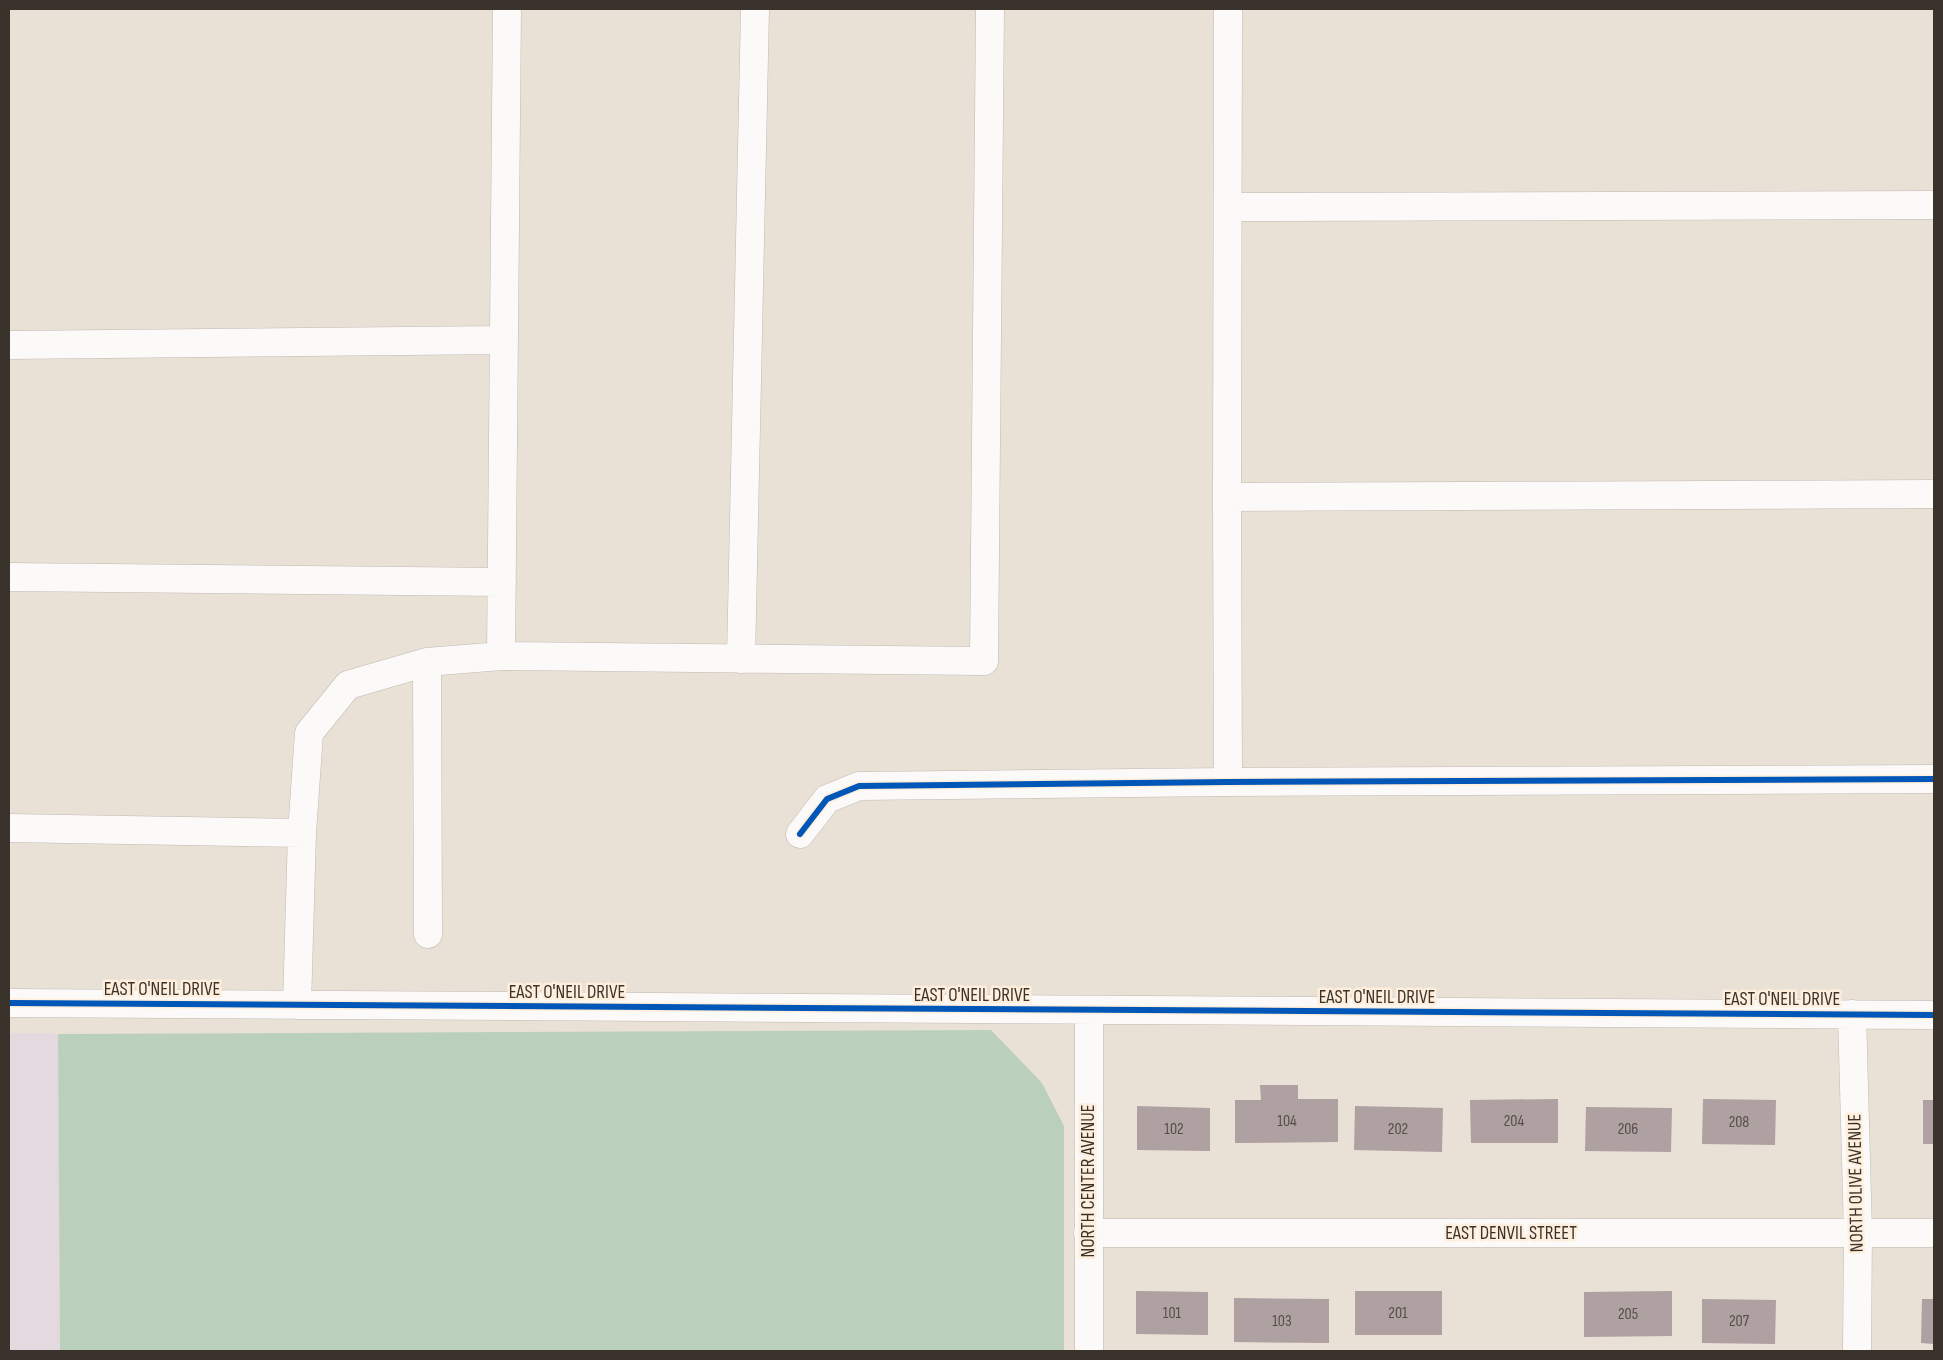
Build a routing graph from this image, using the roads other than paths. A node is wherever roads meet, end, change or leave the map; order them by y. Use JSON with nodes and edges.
{"nodes":[{"id":1,"x":507,"y":9,"type":"edge"},
{"id":2,"x":755,"y":9,"type":"edge"},
{"id":3,"x":990,"y":9,"type":"edge"},
{"id":4,"x":1228,"y":9,"type":"edge"},
{"id":5,"x":1934,"y":205,"type":"edge"},
{"id":6,"x":1228,"y":207,"type":"junction"},
{"id":7,"x":504,"y":340,"type":"junction"},
{"id":8,"x":9,"y":345,"type":"edge"},
{"id":9,"x":1934,"y":494,"type":"edge"},
{"id":10,"x":1226,"y":498,"type":"junction"},
{"id":11,"x":9,"y":577,"type":"edge"},
{"id":12,"x":502,"y":582,"type":"junction"},
{"id":13,"x":501,"y":656,"type":"junction"},
{"id":14,"x":741,"y":658,"type":"junction"},
{"id":15,"x":427,"y":662,"type":"junction"},
{"id":16,"x":1934,"y":779,"type":"edge"},
{"id":17,"x":1228,"y":782,"type":"junction"},
{"id":18,"x":9,"y":828,"type":"edge"},
{"id":19,"x":302,"y":833,"type":"junction"},
{"id":20,"x":800,"y":834,"type":"dead end"},
{"id":21,"x":428,"y":934,"type":"dead end"},
{"id":22,"x":9,"y":1003,"type":"edge"},
{"id":23,"x":297,"y":1005,"type":"junction"},
{"id":24,"x":1089,"y":1011,"type":"junction"},
{"id":25,"x":1852,"y":1014,"type":"junction"},
{"id":26,"x":1934,"y":1014,"type":"edge"},
{"id":27,"x":1858,"y":1232,"type":"junction"},
{"id":28,"x":1088,"y":1233,"type":"junction"},
{"id":29,"x":1934,"y":1233,"type":"edge"},
{"id":30,"x":1088,"y":1351,"type":"edge"},
{"id":31,"x":1857,"y":1351,"type":"edge"}],
"edges":[{"from":1,"to":7,"type":"street"},
{"from":2,"to":14,"type":"street"},
{"from":3,"to":14,"type":"street"},
{"from":4,"to":6,"type":"street"},
{"from":5,"to":6,"type":"street"},
{"from":6,"to":10,"type":"street"},
{"from":7,"to":8,"type":"street"},
{"from":7,"to":12,"type":"street"},
{"from":9,"to":10,"type":"street"},
{"from":10,"to":17,"type":"street"},
{"from":11,"to":12,"type":"street"},
{"from":12,"to":13,"type":"street"},
{"from":13,"to":14,"type":"street"},
{"from":13,"to":15,"type":"street"},
{"from":15,"to":19,"type":"street"},
{"from":15,"to":21,"type":"street"},
{"from":16,"to":17,"type":"street"},
{"from":17,"to":20,"type":"street"},
{"from":18,"to":19,"type":"street"},
{"from":19,"to":23,"type":"street"},
{"from":22,"to":23,"type":"street","name":"EAST O'NEIL DRIVE"},
{"from":23,"to":24,"type":"street","name":"EAST O'NEIL DRIVE"},
{"from":24,"to":25,"type":"street","name":"EAST O'NEIL DRIVE"},
{"from":24,"to":28,"type":"street","name":"NORTH CENTER AVENUE"},
{"from":25,"to":26,"type":"street","name":"EAST O'NEIL DRIVE"},
{"from":25,"to":27,"type":"street","name":"NORTH OLIVE AVENUE"},
{"from":27,"to":28,"type":"street","name":"EAST DENVIL STREET"},
{"from":27,"to":29,"type":"street","name":"EAST DENVIL STREET"},
{"from":27,"to":31,"type":"street","name":"NORTH OLIVE AVENUE"},
{"from":28,"to":30,"type":"street","name":"NORTH CENTER AVENUE"}]}
